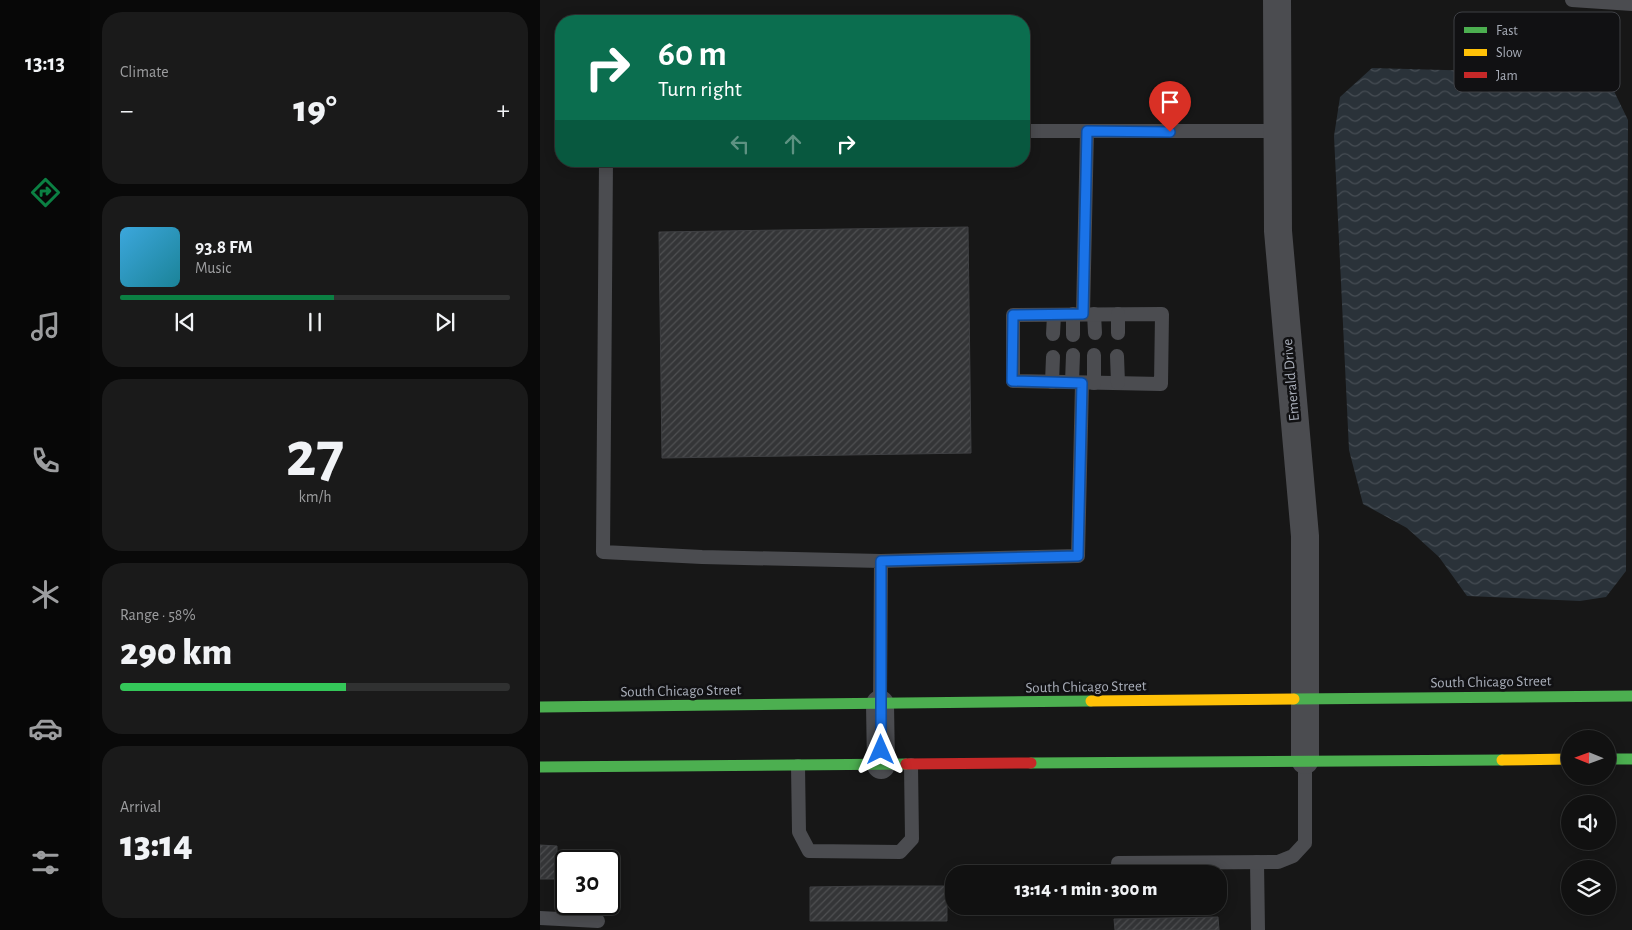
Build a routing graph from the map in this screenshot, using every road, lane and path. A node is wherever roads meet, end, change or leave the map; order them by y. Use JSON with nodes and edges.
{"nodes":[{"id":1,"x":1277,"y":0,"type":"edge"},
{"id":2,"x":1572,"y":0,"type":"edge"},
{"id":3,"x":1632,"y":4,"type":"edge"},
{"id":4,"x":1087,"y":131,"type":"junction"},
{"id":5,"x":1277,"y":131,"type":"junction"},
{"id":6,"x":1030,"y":132,"type":"edge"},
{"id":7,"x":606,"y":167,"type":"edge"},
{"id":8,"x":1054,"y":314,"type":"junction"},
{"id":9,"x":1084,"y":314,"type":"junction"},
{"id":10,"x":1118,"y":314,"type":"junction"},
{"id":11,"x":1095,"y":333,"type":"dead end"},
{"id":12,"x":1118,"y":333,"type":"dead end"},
{"id":13,"x":1053,"y":334,"type":"dead end"},
{"id":14,"x":1073,"y":335,"type":"dead end"},
{"id":15,"x":1073,"y":355,"type":"dead end"},
{"id":16,"x":1094,"y":355,"type":"dead end"},
{"id":17,"x":1117,"y":356,"type":"dead end"},
{"id":18,"x":1052,"y":357,"type":"dead end"},
{"id":19,"x":1052,"y":382,"type":"junction"},
{"id":20,"x":1083,"y":383,"type":"junction"},
{"id":21,"x":1118,"y":383,"type":"junction"},
{"id":22,"x":881,"y":561,"type":"junction"},
{"id":23,"x":1632,"y":696,"type":"edge"},
{"id":24,"x":1305,"y":699,"type":"junction"},
{"id":25,"x":880,"y":704,"type":"junction"},
{"id":26,"x":540,"y":707,"type":"edge"},
{"id":27,"x":1561,"y":759,"type":"edge"},
{"id":28,"x":1616,"y":759,"type":"edge"},
{"id":29,"x":1632,"y":759,"type":"edge"},
{"id":30,"x":1305,"y":760,"type":"junction"},
{"id":31,"x":881,"y":765,"type":"junction"},
{"id":32,"x":911,"y":765,"type":"junction"},
{"id":33,"x":798,"y":766,"type":"junction"},
{"id":34,"x":540,"y":768,"type":"edge"},
{"id":35,"x":1118,"y":862,"type":"dead end"},
{"id":36,"x":1257,"y":862,"type":"junction"},
{"id":37,"x":540,"y":918,"type":"edge"},
{"id":38,"x":598,"y":921,"type":"dead end"},
{"id":39,"x":1258,"y":930,"type":"edge"}],
"edges":[{"from":1,"to":5,"type":"street","name":"Emerald Drive"},
{"from":2,"to":3,"type":"lane"},
{"from":4,"to":5,"type":"lane"},
{"from":4,"to":6,"type":"lane"},
{"from":4,"to":9,"type":"lane"},
{"from":5,"to":24,"type":"street","name":"Emerald Drive"},
{"from":7,"to":22,"type":"lane"},
{"from":8,"to":9,"type":"lane"},
{"from":8,"to":13,"type":"lane"},
{"from":8,"to":19,"type":"lane"},
{"from":9,"to":10,"type":"lane"},
{"from":9,"to":11,"type":"lane"},
{"from":9,"to":14,"type":"lane"},
{"from":10,"to":12,"type":"lane"},
{"from":10,"to":21,"type":"lane"},
{"from":15,"to":20,"type":"lane"},
{"from":16,"to":20,"type":"lane"},
{"from":17,"to":21,"type":"lane"},
{"from":18,"to":19,"type":"lane"},
{"from":19,"to":20,"type":"lane"},
{"from":20,"to":21,"type":"lane"},
{"from":20,"to":22,"type":"lane"},
{"from":22,"to":25,"type":"lane"},
{"from":23,"to":24,"type":"main road","name":"South Chicago Street"},
{"from":24,"to":25,"type":"main road","name":"South Chicago Street"},
{"from":24,"to":30,"type":"street","name":"Emerald Drive"},
{"from":25,"to":26,"type":"main road","name":"South Chicago Street"},
{"from":25,"to":31,"type":"street"},
{"from":27,"to":30,"type":"main road"},
{"from":28,"to":29,"type":"main road"},
{"from":30,"to":32,"type":"main road"},
{"from":30,"to":36,"type":"lane"},
{"from":31,"to":32,"type":"main road"},
{"from":31,"to":33,"type":"main road"},
{"from":32,"to":33,"type":"lane"},
{"from":33,"to":34,"type":"main road"},
{"from":35,"to":36,"type":"lane"},
{"from":36,"to":39,"type":"lane"},
{"from":37,"to":38,"type":"lane"}]}
